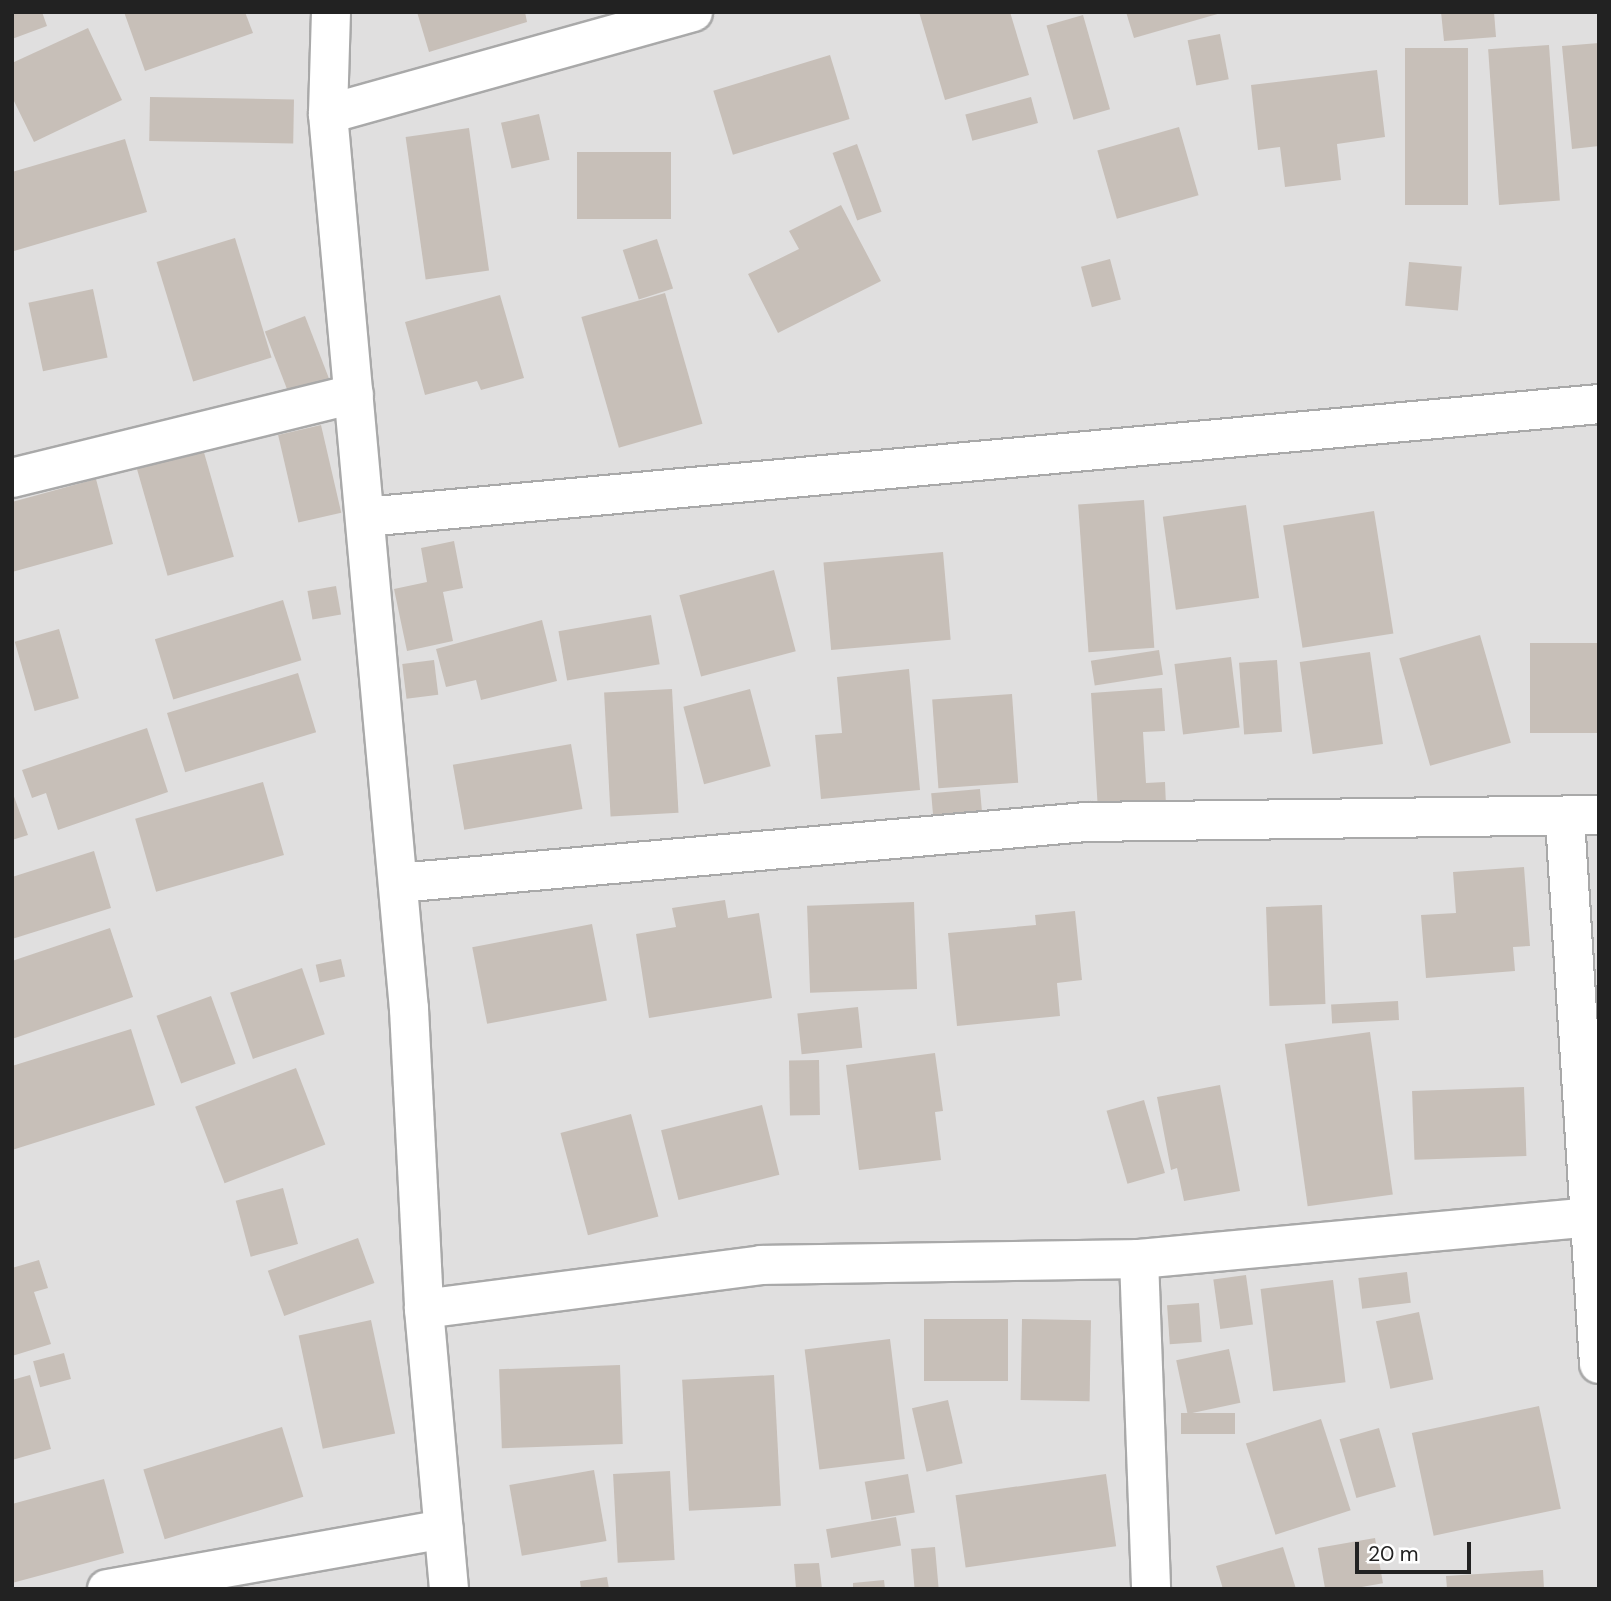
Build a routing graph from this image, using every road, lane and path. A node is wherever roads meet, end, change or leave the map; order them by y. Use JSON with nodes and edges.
{"nodes":[{"id":1,"x":331,"y":12,"type":"edge"},
{"id":2,"x":693,"y":12,"type":"edge"},
{"id":3,"x":328,"y":114,"type":"junction"},
{"id":4,"x":354,"y":394,"type":"junction"},
{"id":5,"x":1599,"y":404,"type":"edge"},
{"id":6,"x":12,"y":478,"type":"edge"},
{"id":7,"x":365,"y":517,"type":"junction"},
{"id":8,"x":1582,"y":817,"type":"edge"},
{"id":9,"x":398,"y":883,"type":"junction"},
{"id":10,"x":1589,"y":1217,"type":"junction"},
{"id":11,"x":1139,"y":1259,"type":"junction"},
{"id":12,"x":424,"y":1309,"type":"junction"},
{"id":13,"x":1599,"y":1364,"type":"edge"},
{"id":14,"x":444,"y":1530,"type":"junction"},
{"id":15,"x":181,"y":1582,"type":"edge"},
{"id":16,"x":107,"y":1589,"type":"edge"},
{"id":17,"x":449,"y":1589,"type":"edge"},
{"id":18,"x":1151,"y":1589,"type":"edge"}],
"edges":[{"from":1,"to":3,"type":"street"},
{"from":2,"to":3,"type":"street"},
{"from":3,"to":4,"type":"street"},
{"from":4,"to":6,"type":"street"},
{"from":4,"to":7,"type":"street"},
{"from":5,"to":7,"type":"street"},
{"from":7,"to":9,"type":"street"},
{"from":8,"to":9,"type":"street"},
{"from":8,"to":10,"type":"street"},
{"from":9,"to":12,"type":"street"},
{"from":10,"to":11,"type":"street"},
{"from":10,"to":13,"type":"street"},
{"from":11,"to":12,"type":"street"},
{"from":11,"to":18,"type":"street"},
{"from":12,"to":14,"type":"street"},
{"from":14,"to":15,"type":"street"},
{"from":14,"to":17,"type":"street"},
{"from":15,"to":16,"type":"street"}]}
